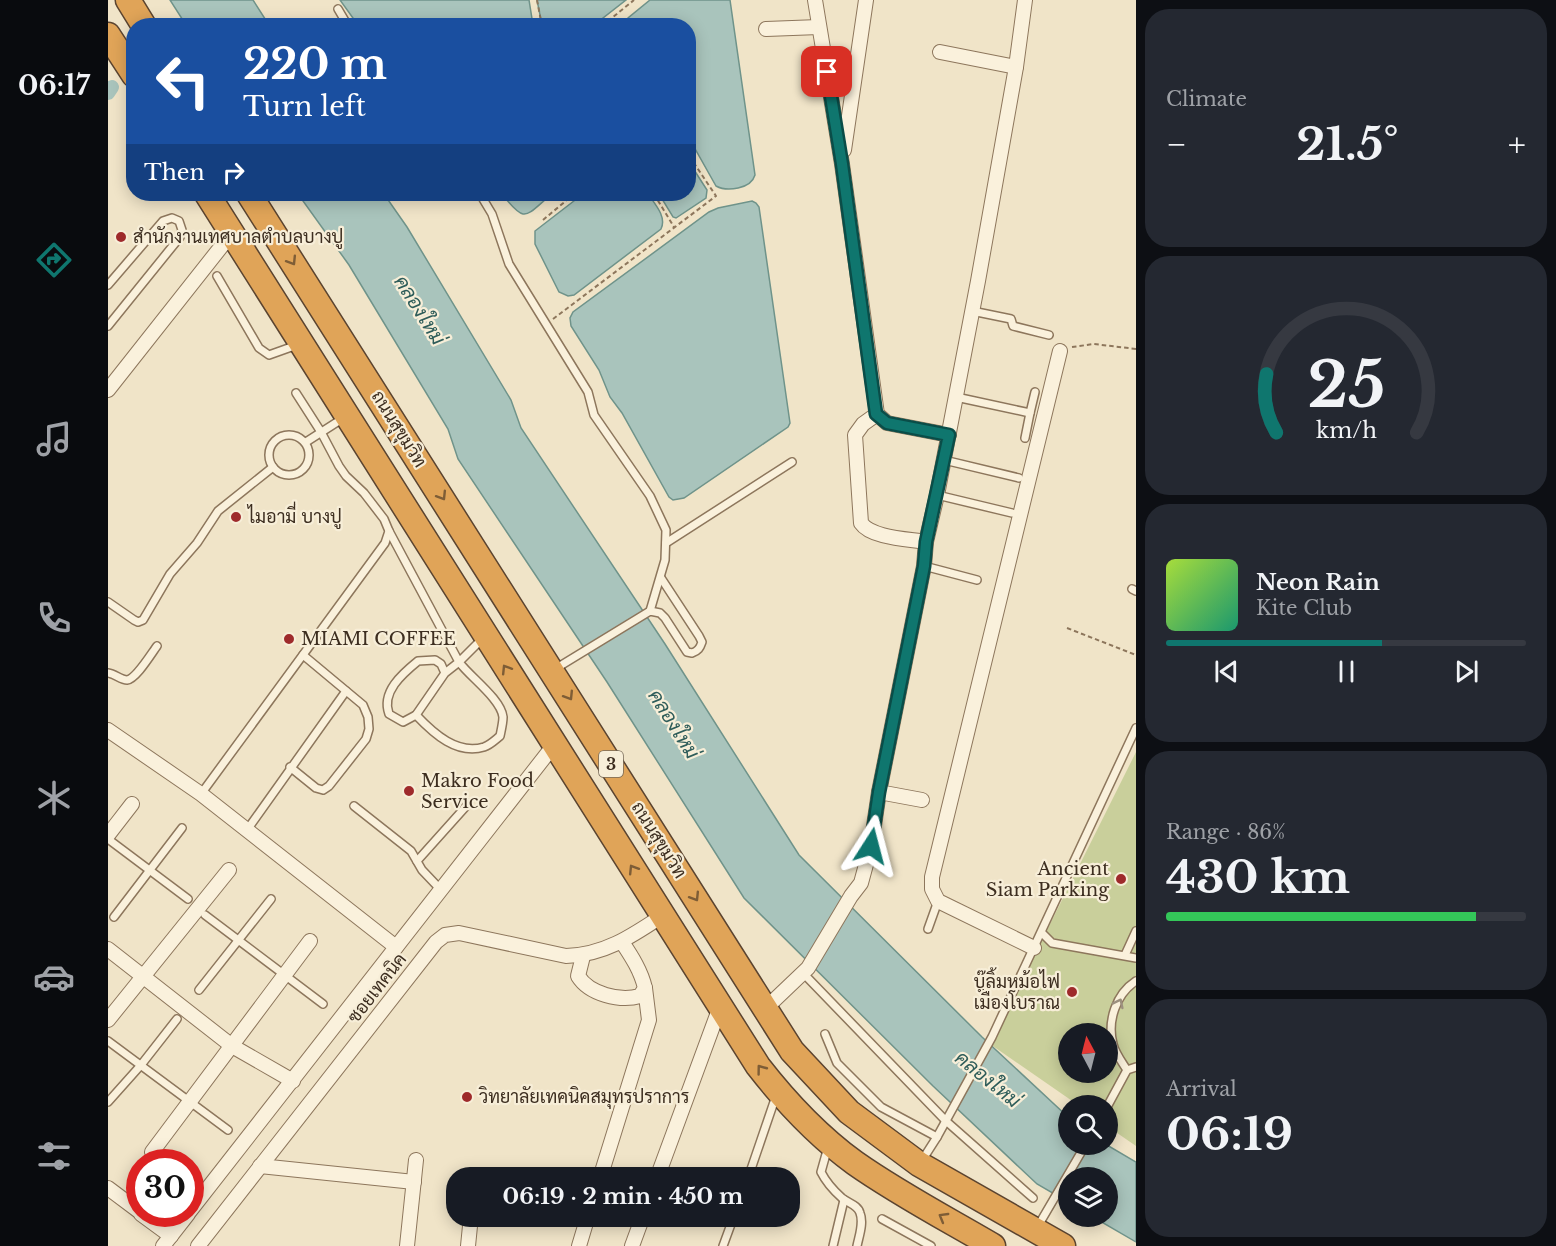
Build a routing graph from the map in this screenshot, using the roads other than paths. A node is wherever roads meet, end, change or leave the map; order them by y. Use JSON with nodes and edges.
{"nodes":[{"id":1,"x":128,"y":0,"type":"edge"},
{"id":2,"x":815,"y":0,"type":"edge"},
{"id":3,"x":867,"y":0,"type":"edge"},
{"id":4,"x":1025,"y":0,"type":"edge"},
{"id":5,"x":338,"y":9,"type":"dead end"},
{"id":6,"x":139,"y":18,"type":"edge"},
{"id":7,"x":343,"y":18,"type":"edge"},
{"id":8,"x":819,"y":27,"type":"junction"},
{"id":9,"x":766,"y":29,"type":"dead end"},
{"id":10,"x":113,"y":47,"type":"edge"},
{"id":11,"x":940,"y":52,"type":"dead end"},
{"id":12,"x":126,"y":64,"type":"edge"},
{"id":13,"x":1016,"y":67,"type":"junction"},
{"id":14,"x":842,"y":164,"type":"junction"},
{"id":15,"x":211,"y":201,"type":"edge"},
{"id":16,"x":253,"y":201,"type":"edge"},
{"id":17,"x":484,"y":201,"type":"edge"},
{"id":18,"x":232,"y":234,"type":"junction"},
{"id":19,"x":217,"y":276,"type":"dead end"},
{"id":20,"x":108,"y":285,"type":"edge"},
{"id":21,"x":972,"y":311,"type":"junction"},
{"id":22,"x":108,"y":326,"type":"edge"},
{"id":23,"x":1049,"y":335,"type":"dead end"},
{"id":24,"x":302,"y":344,"type":"junction"},
{"id":25,"x":1060,"y":351,"type":"road end"},
{"id":26,"x":108,"y":390,"type":"edge"},
{"id":27,"x":1035,"y":392,"type":"dead end"},
{"id":28,"x":296,"y":393,"type":"dead end"},
{"id":29,"x":956,"y":397,"type":"junction"},
{"id":30,"x":1030,"y":413,"type":"junction"},
{"id":31,"x":876,"y":414,"type":"junction"},
{"id":32,"x":347,"y":416,"type":"junction"},
{"id":33,"x":321,"y":432,"type":"junction"},
{"id":34,"x":949,"y":435,"type":"junction"},
{"id":35,"x":1025,"y":438,"type":"dead end"},
{"id":36,"x":306,"y":442,"type":"junction"},
{"id":37,"x":944,"y":460,"type":"junction"},
{"id":38,"x":792,"y":462,"type":"dead end"},
{"id":39,"x":273,"y":467,"type":"junction"},
{"id":40,"x":1019,"y":478,"type":"dead end"},
{"id":41,"x":937,"y":495,"type":"junction"},
{"id":42,"x":1012,"y":513,"type":"dead end"},
{"id":43,"x":389,"y":531,"type":"junction"},
{"id":44,"x":926,"y":542,"type":"junction"},
{"id":45,"x":666,"y":543,"type":"junction"},
{"id":46,"x":924,"y":566,"type":"junction"},
{"id":47,"x":661,"y":578,"type":"junction"},
{"id":48,"x":977,"y":580,"type":"dead end"},
{"id":49,"x":108,"y":602,"type":"edge"},
{"id":50,"x":648,"y":611,"type":"junction"},
{"id":51,"x":486,"y":636,"type":"junction"},
{"id":52,"x":157,"y":646,"type":"dead end"},
{"id":53,"x":303,"y":654,"type":"junction"},
{"id":54,"x":459,"y":662,"type":"junction"},
{"id":55,"x":553,"y":671,"type":"junction"},
{"id":56,"x":445,"y":673,"type":"junction"},
{"id":57,"x":108,"y":674,"type":"edge"},
{"id":58,"x":346,"y":691,"type":"junction"},
{"id":59,"x":416,"y":715,"type":"junction"},
{"id":60,"x":1136,"y":728,"type":"edge"},
{"id":61,"x":108,"y":730,"type":"edge"},
{"id":62,"x":554,"y":746,"type":"junction"},
{"id":63,"x":291,"y":768,"type":"junction"},
{"id":64,"x":879,"y":792,"type":"junction"},
{"id":65,"x":201,"y":794,"type":"junction"},
{"id":66,"x":922,"y":800,"type":"dead end"},
{"id":67,"x":469,"y":803,"type":"dead end"},
{"id":68,"x":132,"y":804,"type":"dead end"},
{"id":69,"x":354,"y":806,"type":"dead end"},
{"id":70,"x":182,"y":828,"type":"dead end"},
{"id":71,"x":247,"y":830,"type":"junction"},
{"id":72,"x":108,"y":837,"type":"edge"},
{"id":73,"x":417,"y":861,"type":"junction"},
{"id":74,"x":229,"y":870,"type":"dead end"},
{"id":75,"x":150,"y":871,"type":"junction"},
{"id":76,"x":441,"y":890,"type":"junction"},
{"id":77,"x":188,"y":899,"type":"dead end"},
{"id":78,"x":271,"y":899,"type":"dead end"},
{"id":79,"x":938,"y":901,"type":"junction"},
{"id":80,"x":205,"y":915,"type":"dead end"},
{"id":81,"x":662,"y":916,"type":"junction"},
{"id":82,"x":114,"y":917,"type":"dead end"},
{"id":83,"x":928,"y":929,"type":"dead end"},
{"id":84,"x":1136,"y":931,"type":"edge"},
{"id":85,"x":1042,"y":933,"type":"junction"},
{"id":86,"x":237,"y":940,"type":"junction"},
{"id":87,"x":310,"y":942,"type":"dead end"},
{"id":88,"x":622,"y":942,"type":"junction"},
{"id":89,"x":396,"y":947,"type":"junction"},
{"id":90,"x":1034,"y":948,"type":"junction"},
{"id":91,"x":108,"y":949,"type":"edge"},
{"id":92,"x":583,"y":956,"type":"junction"},
{"id":93,"x":1125,"y":956,"type":"junction"},
{"id":94,"x":1136,"y":958,"type":"edge"},
{"id":95,"x":805,"y":970,"type":"junction"},
{"id":96,"x":142,"y":976,"type":"junction"},
{"id":97,"x":284,"y":976,"type":"junction"},
{"id":98,"x":1136,"y":981,"type":"edge"},
{"id":99,"x":645,"y":988,"type":"junction"},
{"id":100,"x":199,"y":990,"type":"dead end"},
{"id":101,"x":323,"y":1004,"type":"dead end"},
{"id":102,"x":720,"y":1007,"type":"junction"},
{"id":103,"x":765,"y":1009,"type":"junction"},
{"id":104,"x":177,"y":1018,"type":"dead end"},
{"id":105,"x":108,"y":1020,"type":"edge"},
{"id":106,"x":825,"y":1034,"type":"dead end"},
{"id":107,"x":108,"y":1041,"type":"edge"},
{"id":108,"x":232,"y":1046,"type":"junction"},
{"id":109,"x":141,"y":1065,"type":"junction"},
{"id":110,"x":1136,"y":1067,"type":"edge"},
{"id":111,"x":1127,"y":1070,"type":"junction"},
{"id":112,"x":293,"y":1081,"type":"junction"},
{"id":113,"x":778,"y":1091,"type":"junction"},
{"id":114,"x":1113,"y":1095,"type":"edge"},
{"id":115,"x":190,"y":1101,"type":"junction"},
{"id":116,"x":108,"y":1102,"type":"edge"},
{"id":117,"x":946,"y":1121,"type":"junction"},
{"id":118,"x":228,"y":1130,"type":"dead end"},
{"id":119,"x":938,"y":1137,"type":"junction"},
{"id":120,"x":829,"y":1142,"type":"junction"},
{"id":121,"x":154,"y":1149,"type":"edge"},
{"id":122,"x":1080,"y":1155,"type":"edge"},
{"id":123,"x":416,"y":1160,"type":"dead end"},
{"id":124,"x":919,"y":1164,"type":"junction"},
{"id":125,"x":260,"y":1166,"type":"junction"},
{"id":126,"x":603,"y":1167,"type":"edge"},
{"id":127,"x":661,"y":1167,"type":"edge"},
{"id":128,"x":752,"y":1167,"type":"edge"},
{"id":129,"x":414,"y":1182,"type":"junction"},
{"id":130,"x":108,"y":1188,"type":"edge"},
{"id":131,"x":204,"y":1193,"type":"edge"},
{"id":132,"x":1033,"y":1198,"type":"dead end"},
{"id":133,"x":844,"y":1200,"type":"junction"},
{"id":134,"x":126,"y":1202,"type":"edge"},
{"id":135,"x":882,"y":1219,"type":"dead end"},
{"id":136,"x":154,"y":1227,"type":"edge"},
{"id":137,"x":178,"y":1227,"type":"edge"},
{"id":138,"x":470,"y":1227,"type":"edge"},
{"id":139,"x":585,"y":1227,"type":"edge"},
{"id":140,"x":639,"y":1227,"type":"edge"},
{"id":141,"x":730,"y":1227,"type":"edge"},
{"id":142,"x":1035,"y":1231,"type":"junction"},
{"id":143,"x":167,"y":1241,"type":"edge"},
{"id":144,"x":198,"y":1246,"type":"edge"},
{"id":145,"x":407,"y":1246,"type":"edge"},
{"id":146,"x":468,"y":1246,"type":"edge"},
{"id":147,"x":579,"y":1246,"type":"edge"},
{"id":148,"x":632,"y":1246,"type":"edge"},
{"id":149,"x":723,"y":1246,"type":"edge"},
{"id":150,"x":833,"y":1246,"type":"edge"},
{"id":151,"x":857,"y":1246,"type":"edge"},
{"id":152,"x":931,"y":1246,"type":"edge"},
{"id":153,"x":993,"y":1246,"type":"edge"},
{"id":154,"x":1062,"y":1246,"type":"edge"}],
"edges":[{"from":1,"to":6,"type":"highway"},
{"from":2,"to":8,"type":"street"},
{"from":3,"to":14,"type":"street"},
{"from":4,"to":13,"type":"street"},
{"from":5,"to":7,"type":"lane"},
{"from":8,"to":9,"type":"street"},
{"from":8,"to":14,"type":"street"},
{"from":10,"to":12,"type":"highway"},
{"from":11,"to":13,"type":"street"},
{"from":13,"to":21,"type":"street"},
{"from":14,"to":31,"type":"street"},
{"from":15,"to":18,"type":"highway","name":"ถนนสุขุมวิท","number":"3"},
{"from":16,"to":55,"type":"highway","name":"ถนนสุขุมวิท","number":"3","one_way":true},
{"from":17,"to":45,"type":"lane"},
{"from":18,"to":24,"type":"highway","name":"ถนนสุขุมวิท","number":"3"},
{"from":18,"to":26,"type":"street"},
{"from":19,"to":24,"type":"lane"},
{"from":20,"to":22,"type":"lane"},
{"from":21,"to":23,"type":"lane"},
{"from":21,"to":29,"type":"street"},
{"from":24,"to":32,"type":"highway","name":"ถนนสุขุมวิท","number":"3"},
{"from":25,"to":79,"type":"street"},
{"from":27,"to":30,"type":"lane"},
{"from":28,"to":33,"type":"lane"},
{"from":29,"to":30,"type":"lane"},
{"from":29,"to":34,"type":"street"},
{"from":30,"to":35,"type":"lane"},
{"from":31,"to":34,"type":"street"},
{"from":31,"to":44,"type":"street"},
{"from":32,"to":33,"type":"lane"},
{"from":32,"to":51,"type":"highway","name":"ถนนสุขุมวิท","number":"3"},
{"from":33,"to":36,"type":"lane"},
{"from":33,"to":43,"type":"lane"},
{"from":34,"to":37,"type":"street"},
{"from":36,"to":39,"type":"lane"},
{"from":36,"to":39,"type":"lane"},
{"from":37,"to":40,"type":"lane"},
{"from":37,"to":41,"type":"street"},
{"from":38,"to":45,"type":"lane"},
{"from":39,"to":49,"type":"lane"},
{"from":41,"to":42,"type":"lane"},
{"from":41,"to":44,"type":"street"},
{"from":43,"to":53,"type":"lane"},
{"from":43,"to":54,"type":"lane"},
{"from":44,"to":46,"type":"street"},
{"from":45,"to":47,"type":"lane"},
{"from":46,"to":48,"type":"lane"},
{"from":46,"to":64,"type":"street"},
{"from":47,"to":50,"type":"lane"},
{"from":47,"to":50,"type":"lane"},
{"from":50,"to":55,"type":"lane"},
{"from":51,"to":54,"type":"lane"},
{"from":62,"to":51,"type":"highway","name":"ถนนสุขุมวิท","number":"3","one_way":true},
{"from":52,"to":57,"type":"lane"},
{"from":53,"to":58,"type":"lane"},
{"from":53,"to":65,"type":"lane"},
{"from":54,"to":56,"type":"lane"},
{"from":54,"to":59,"type":"lane"},
{"from":55,"to":103,"type":"highway","name":"ถนนสุขุมวิท","number":"3","one_way":true},
{"from":56,"to":59,"type":"lane"},
{"from":56,"to":59,"type":"lane"},
{"from":58,"to":63,"type":"lane"},
{"from":58,"to":63,"type":"lane"},
{"from":60,"to":85,"type":"lane"},
{"from":61,"to":65,"type":"street"},
{"from":62,"to":76,"type":"street"},
{"from":81,"to":62,"type":"highway","name":"ถนนสุขุมวิท","number":"3","one_way":true},
{"from":63,"to":71,"type":"lane"},
{"from":64,"to":66,"type":"street"},
{"from":64,"to":95,"type":"street"},
{"from":65,"to":71,"type":"street"},
{"from":67,"to":73,"type":"lane"},
{"from":68,"to":72,"type":"street"},
{"from":69,"to":73,"type":"lane"},
{"from":70,"to":75,"type":"lane"},
{"from":71,"to":89,"type":"street"},
{"from":72,"to":75,"type":"lane"},
{"from":73,"to":76,"type":"lane"},
{"from":74,"to":96,"type":"street"},
{"from":75,"to":77,"type":"lane"},
{"from":75,"to":82,"type":"lane"},
{"from":76,"to":89,"type":"street"},
{"from":78,"to":86,"type":"lane"},
{"from":79,"to":83,"type":"lane"},
{"from":79,"to":90,"type":"street"},
{"from":80,"to":86,"type":"lane"},
{"from":81,"to":88,"type":"street","name":"ซอยเทคนิค"},
{"from":81,"to":102,"type":"highway","name":"ถนนสุขุมวิท","number":"3"},
{"from":84,"to":93,"type":"lane"},
{"from":85,"to":90,"type":"lane"},
{"from":85,"to":93,"type":"lane"},
{"from":86,"to":97,"type":"lane"},
{"from":86,"to":100,"type":"lane"},
{"from":87,"to":97,"type":"street"},
{"from":88,"to":92,"type":"street","name":"ซอยเทคนิค"},
{"from":88,"to":99,"type":"street"},
{"from":89,"to":112,"type":"street"},
{"from":90,"to":117,"type":"lane"},
{"from":91,"to":96,"type":"street"},
{"from":92,"to":99,"type":"street"},
{"from":92,"to":125,"type":"street","name":"ซอยเทคนิค"},
{"from":93,"to":94,"type":"lane"},
{"from":95,"to":103,"type":"street"},
{"from":95,"to":117,"type":"lane"},
{"from":96,"to":105,"type":"street"},
{"from":96,"to":108,"type":"street"},
{"from":97,"to":101,"type":"lane"},
{"from":97,"to":108,"type":"street"},
{"from":111,"to":98,"type":"lane","one_way":true},
{"from":99,"to":126,"type":"street"},
{"from":113,"to":102,"type":"highway","name":"ถนนสุขุมวิท","number":"3","one_way":true},
{"from":102,"to":127,"type":"street"},
{"from":103,"to":124,"type":"highway","name":"ถนนสุขุมวิท","number":"3"},
{"from":104,"to":109,"type":"lane"},
{"from":106,"to":119,"type":"lane"},
{"from":107,"to":109,"type":"lane"},
{"from":108,"to":112,"type":"street"},
{"from":108,"to":115,"type":"street"},
{"from":109,"to":115,"type":"lane"},
{"from":109,"to":116,"type":"lane"},
{"from":110,"to":111,"type":"lane"},
{"from":111,"to":114,"type":"lane"},
{"from":112,"to":131,"type":"street"},
{"from":113,"to":120,"type":"highway","name":"ถนนสุขุมวิท","number":"3"},
{"from":113,"to":128,"type":"lane"},
{"from":115,"to":118,"type":"lane"},
{"from":115,"to":121,"type":"street"},
{"from":117,"to":119,"type":"lane"},
{"from":117,"to":132,"type":"lane"},
{"from":119,"to":124,"type":"lane"},
{"from":120,"to":133,"type":"lane"},
{"from":153,"to":120,"type":"highway","name":"ถนนสุขุมวิท","number":"3","one_way":true},
{"from":122,"to":142,"type":"lane"},
{"from":123,"to":129,"type":"street"},
{"from":124,"to":142,"type":"highway","name":"ถนนสุขุมวิท","number":"3"},
{"from":125,"to":129,"type":"street"},
{"from":125,"to":144,"type":"street","name":"ซอยเทคนิค"},
{"from":129,"to":145,"type":"street"},
{"from":130,"to":134,"type":"street"},
{"from":133,"to":150,"type":"lane"},
{"from":133,"to":151,"type":"lane"},
{"from":135,"to":152,"type":"lane"},
{"from":136,"to":143,"type":"street"},
{"from":137,"to":143,"type":"street"},
{"from":138,"to":146,"type":"street"},
{"from":139,"to":147,"type":"street"},
{"from":140,"to":148,"type":"street"},
{"from":141,"to":149,"type":"lane"},
{"from":142,"to":154,"type":"highway","name":"ถนนสุขุมวิท","number":"3"}]}
